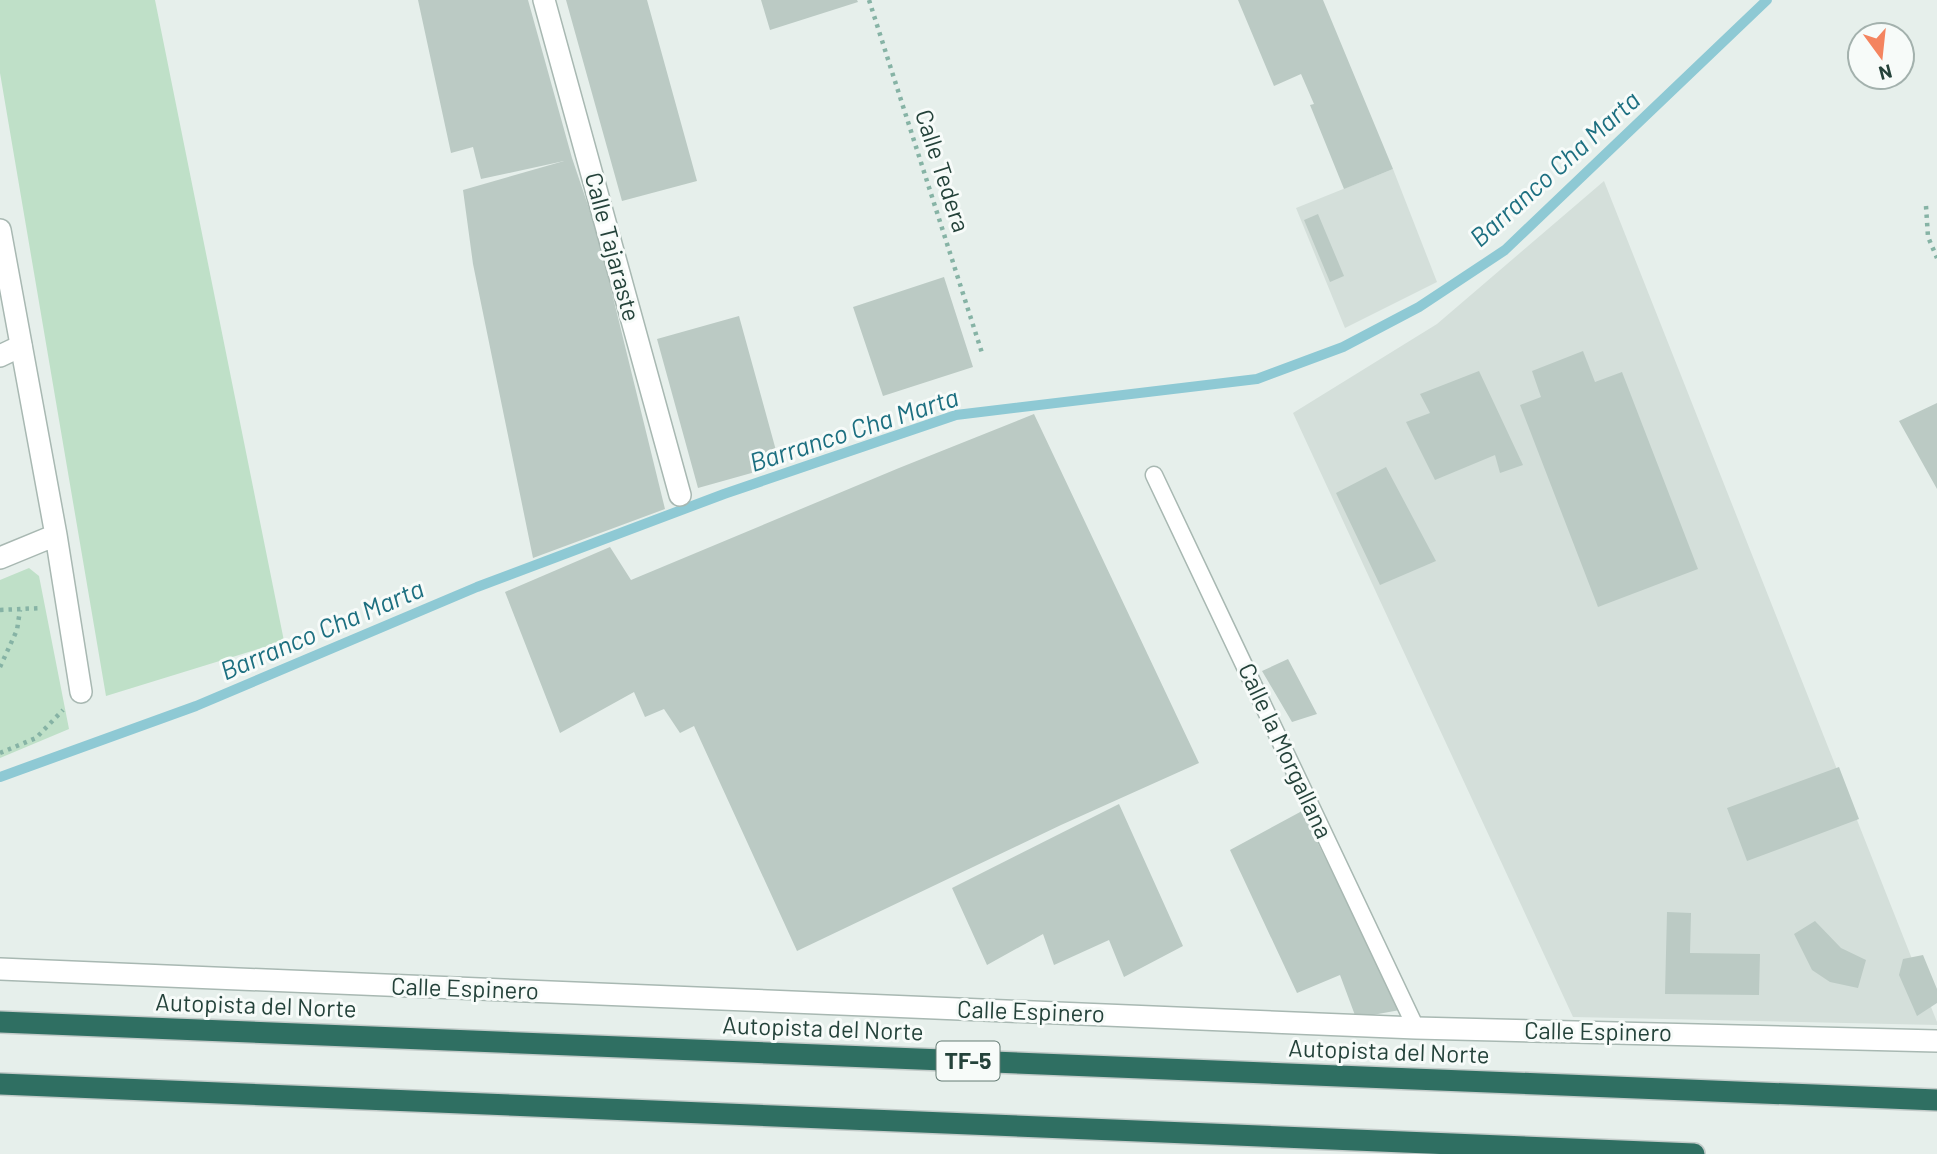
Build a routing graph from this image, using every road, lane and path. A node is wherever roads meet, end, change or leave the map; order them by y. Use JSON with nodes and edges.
{"nodes":[{"id":1,"x":544,"y":0,"type":"edge"},
{"id":2,"x":869,"y":0,"type":"edge"},
{"id":3,"x":1926,"y":206,"type":"dead end"},
{"id":4,"x":0,"y":230,"type":"edge"},
{"id":5,"x":1937,"y":258,"type":"edge"},
{"id":6,"x":21,"y":346,"type":"junction"},
{"id":7,"x":982,"y":353,"type":"dead end"},
{"id":8,"x":0,"y":356,"type":"edge"},
{"id":9,"x":1154,"y":475,"type":"dead end"},
{"id":10,"x":680,"y":495,"type":"dead end"},
{"id":11,"x":56,"y":534,"type":"junction"},
{"id":12,"x":0,"y":558,"type":"edge"},
{"id":13,"x":67,"y":606,"type":"junction"},
{"id":14,"x":0,"y":610,"type":"edge"},
{"id":15,"x":20,"y":610,"type":"junction"},
{"id":16,"x":0,"y":667,"type":"edge"},
{"id":17,"x":81,"y":692,"type":"joint"},
{"id":18,"x":0,"y":753,"type":"edge"},
{"id":19,"x":0,"y":970,"type":"edge"},
{"id":20,"x":0,"y":1022,"type":"edge"},
{"id":21,"x":1416,"y":1028,"type":"junction"},
{"id":22,"x":1937,"y":1041,"type":"edge"},
{"id":23,"x":0,"y":1084,"type":"edge"},
{"id":24,"x":1937,"y":1100,"type":"edge"},
{"id":25,"x":1694,"y":1154,"type":"edge"}],
"edges":[{"from":1,"to":10,"type":"street","name":"Calle Tajaraste"},
{"from":2,"to":7,"type":"path","name":"Calle Tedera"},
{"from":3,"to":5,"type":"path"},
{"from":4,"to":6,"type":"street"},
{"from":6,"to":8,"type":"street"},
{"from":6,"to":11,"type":"street"},
{"from":9,"to":21,"type":"lane","name":"Calle la Morgallana"},
{"from":11,"to":12,"type":"street"},
{"from":11,"to":13,"type":"street"},
{"from":13,"to":15,"type":"path"},
{"from":13,"to":17,"type":"street"},
{"from":14,"to":15,"type":"path"},
{"from":15,"to":16,"type":"path"},
{"from":17,"to":18,"type":"path"},
{"from":19,"to":21,"type":"street","name":"Calle Espinero"},
{"from":20,"to":24,"type":"highway","name":"Autopista del Norte","number":"TF-5"},
{"from":21,"to":22,"type":"street","name":"Calle Espinero"},
{"from":23,"to":25,"type":"highway"}]}
